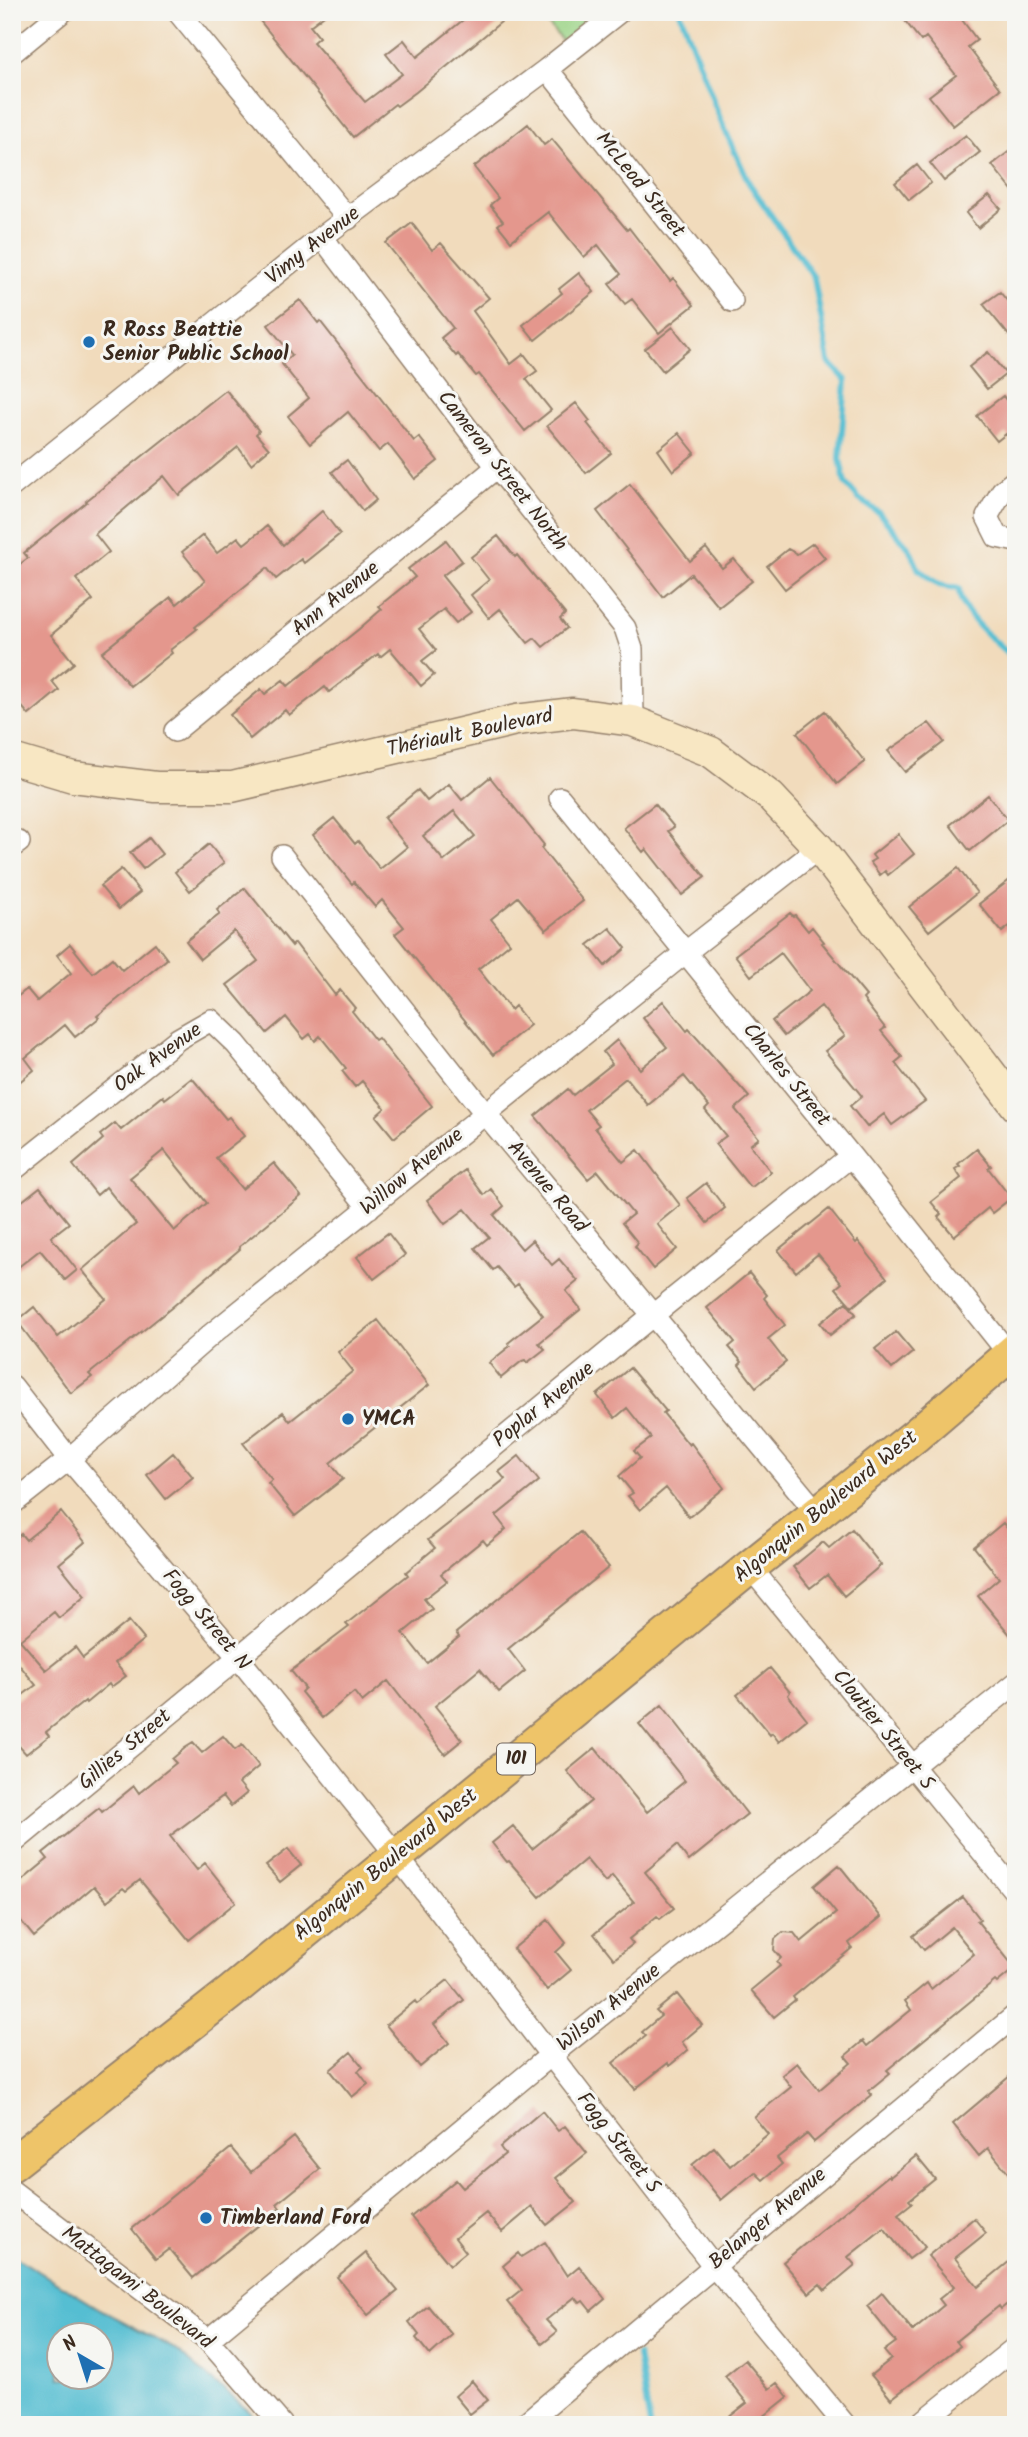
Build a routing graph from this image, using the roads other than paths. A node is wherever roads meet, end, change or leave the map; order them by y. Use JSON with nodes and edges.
{"nodes":[{"id":1,"x":62,"y":12,"type":"edge"},
{"id":2,"x":178,"y":12,"type":"edge"},
{"id":3,"x":619,"y":12,"type":"edge"},
{"id":4,"x":12,"y":54,"type":"edge"},
{"id":5,"x":547,"y":69,"type":"junction"},
{"id":6,"x":348,"y":219,"type":"junction"},
{"id":7,"x":322,"y":237,"type":"junction"},
{"id":8,"x":732,"y":301,"type":"dead end"},
{"id":9,"x":497,"y":467,"type":"junction"},
{"id":10,"x":1016,"y":480,"type":"edge"},
{"id":11,"x":12,"y":486,"type":"edge"},
{"id":12,"x":1016,"y":541,"type":"edge"},
{"id":13,"x":633,"y":721,"type":"junction"},
{"id":14,"x":175,"y":732,"type":"dead end"},
{"id":15,"x":12,"y":759,"type":"edge"},
{"id":16,"x":560,"y":798,"type":"dead end"},
{"id":17,"x":819,"y":848,"type":"junction"},
{"id":18,"x":282,"y":856,"type":"dead end"},
{"id":19,"x":686,"y":952,"type":"junction"},
{"id":20,"x":1016,"y":1106,"type":"edge"},
{"id":21,"x":485,"y":1113,"type":"junction"},
{"id":22,"x":851,"y":1156,"type":"junction"},
{"id":23,"x":12,"y":1171,"type":"edge"},
{"id":24,"x":369,"y":1208,"type":"junction"},
{"id":25,"x":653,"y":1315,"type":"junction"},
{"id":26,"x":1012,"y":1352,"type":"edge"},
{"id":27,"x":12,"y":1386,"type":"edge"},
{"id":28,"x":69,"y":1459,"type":"junction"},
{"id":29,"x":12,"y":1504,"type":"edge"},
{"id":30,"x":818,"y":1514,"type":"junction"},
{"id":31,"x":750,"y":1567,"type":"junction"},
{"id":32,"x":237,"y":1656,"type":"junction"},
{"id":33,"x":1016,"y":1684,"type":"edge"},
{"id":34,"x":911,"y":1766,"type":"junction"},
{"id":35,"x":12,"y":1844,"type":"edge"},
{"id":36,"x":397,"y":1856,"type":"junction"},
{"id":37,"x":1016,"y":1893,"type":"edge"},
{"id":38,"x":1016,"y":2015,"type":"edge"},
{"id":39,"x":550,"y":2056,"type":"junction"},
{"id":40,"x":12,"y":2164,"type":"edge"},
{"id":41,"x":12,"y":2191,"type":"edge"},
{"id":42,"x":713,"y":2265,"type":"junction"},
{"id":43,"x":208,"y":2340,"type":"junction"},
{"id":44,"x":1016,"y":2347,"type":"edge"},
{"id":45,"x":282,"y":2425,"type":"edge"},
{"id":46,"x":523,"y":2425,"type":"edge"},
{"id":47,"x":845,"y":2425,"type":"edge"},
{"id":48,"x":919,"y":2425,"type":"edge"}],
"edges":[{"from":1,"to":4,"type":"street"},
{"from":2,"to":6,"type":"street"},
{"from":3,"to":5,"type":"street","name":"Vimy Avenue"},
{"from":5,"to":6,"type":"street","name":"Vimy Avenue"},
{"from":5,"to":8,"type":"street","name":"McLeod Street"},
{"from":6,"to":7,"type":"street","name":"Vimy Avenue"},
{"from":7,"to":9,"type":"street","name":"Cameron Street North"},
{"from":7,"to":11,"type":"street","name":"Vimy Avenue"},
{"from":9,"to":13,"type":"street","name":"Cameron Street North"},
{"from":9,"to":14,"type":"street","name":"Ann Avenue"},
{"from":10,"to":12,"type":"street"},
{"from":13,"to":15,"type":"main road","name":"Thériault Boulevard"},
{"from":13,"to":17,"type":"main road","name":"Thériault Boulevard"},
{"from":16,"to":19,"type":"street","name":"Charles Street"},
{"from":17,"to":19,"type":"street","name":"Willow Avenue"},
{"from":17,"to":20,"type":"main road","name":"Thériault Boulevard"},
{"from":18,"to":21,"type":"street","name":"Avenue Road"},
{"from":19,"to":21,"type":"street","name":"Willow Avenue"},
{"from":19,"to":22,"type":"street","name":"Charles Street"},
{"from":21,"to":24,"type":"street","name":"Willow Avenue"},
{"from":21,"to":25,"type":"street","name":"Avenue Road"},
{"from":22,"to":25,"type":"street","name":"Poplar Avenue"},
{"from":22,"to":26,"type":"street","name":"Charles Street"},
{"from":23,"to":24,"type":"street","name":"Oak Avenue"},
{"from":24,"to":28,"type":"street","name":"Willow Avenue"},
{"from":25,"to":30,"type":"street","name":"Avenue Road"},
{"from":25,"to":32,"type":"street","name":"Poplar Avenue"},
{"from":26,"to":30,"type":"main road","name":"Algonquin Boulevard West","number":"101"},
{"from":27,"to":28,"type":"street","name":"Fogg Street N"},
{"from":28,"to":29,"type":"street","name":"Willow Avenue"},
{"from":28,"to":32,"type":"street","name":"Fogg Street N"},
{"from":30,"to":31,"type":"main road","name":"Algonquin Boulevard West","number":"101"},
{"from":31,"to":34,"type":"street","name":"Cloutier Street S"},
{"from":31,"to":36,"type":"main road","name":"Algonquin Boulevard West","number":"101"},
{"from":32,"to":35,"type":"street","name":"Gillies Street"},
{"from":32,"to":36,"type":"street","name":"Fogg Street N"},
{"from":33,"to":34,"type":"street","name":"Wilson Avenue"},
{"from":34,"to":37,"type":"street","name":"Cloutier Street S"},
{"from":34,"to":39,"type":"street","name":"Wilson Avenue"},
{"from":36,"to":39,"type":"street","name":"Fogg Street S"},
{"from":36,"to":40,"type":"main road","name":"Algonquin Boulevard West","number":"101"},
{"from":38,"to":42,"type":"street","name":"Belanger Avenue"},
{"from":39,"to":42,"type":"street","name":"Fogg Street S"},
{"from":39,"to":43,"type":"street","name":"Wilson Avenue"},
{"from":41,"to":43,"type":"street","name":"Mattagami Boulevard"},
{"from":42,"to":46,"type":"street","name":"Belanger Avenue"},
{"from":42,"to":47,"type":"street","name":"Fogg Street S"},
{"from":43,"to":45,"type":"street","name":"Mattagami Boulevard"},
{"from":44,"to":48,"type":"street"}]}
